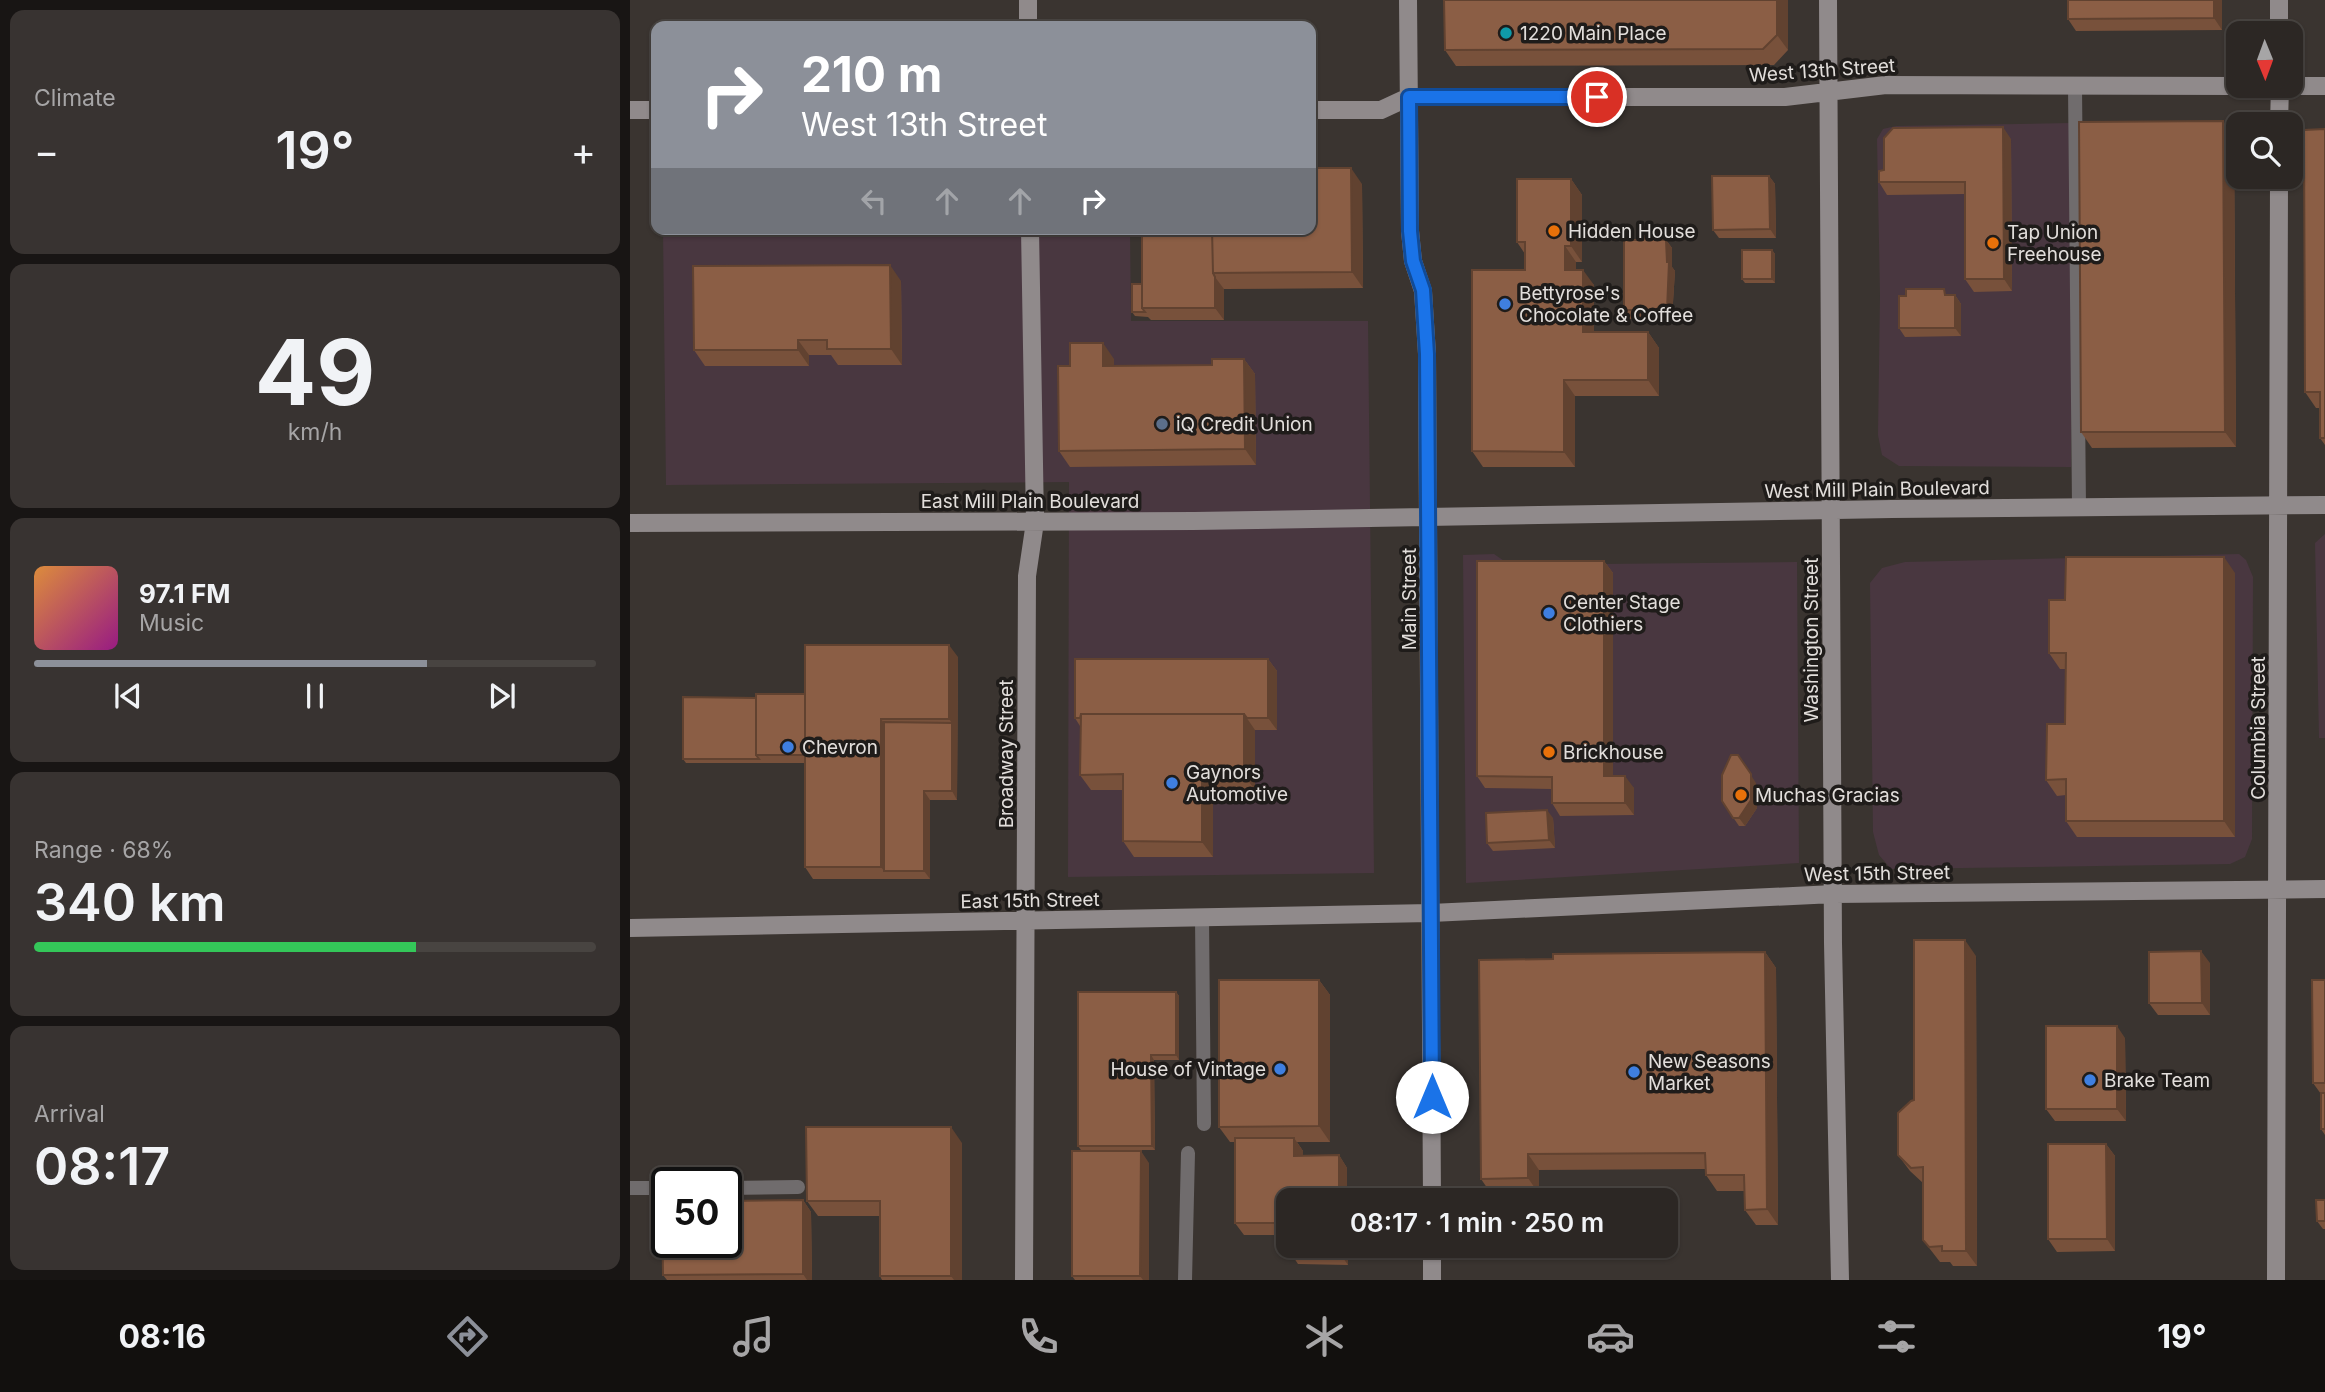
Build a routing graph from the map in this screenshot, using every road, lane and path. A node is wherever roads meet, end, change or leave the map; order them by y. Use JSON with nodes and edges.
{"nodes":[{"id":1,"x":1028,"y":0,"type":"edge"},
{"id":2,"x":1408,"y":0,"type":"edge"},
{"id":3,"x":1828,"y":0,"type":"edge"},
{"id":4,"x":2279,"y":0,"type":"edge"},
{"id":5,"x":1028,"y":21,"type":"edge"},
{"id":6,"x":2279,"y":21,"type":"edge"},
{"id":7,"x":2075,"y":86,"type":"junction"},
{"id":8,"x":2226,"y":86,"type":"edge"},
{"id":9,"x":2303,"y":86,"type":"edge"},
{"id":10,"x":2325,"y":86,"type":"edge"},
{"id":11,"x":1829,"y":92,"type":"junction"},
{"id":12,"x":1409,"y":97,"type":"junction"},
{"id":13,"x":630,"y":110,"type":"edge"},
{"id":14,"x":651,"y":110,"type":"edge"},
{"id":15,"x":1316,"y":110,"type":"edge"},
{"id":16,"x":2279,"y":189,"type":"edge"},
{"id":17,"x":1030,"y":235,"type":"edge"},
{"id":18,"x":2279,"y":505,"type":"junction"},
{"id":19,"x":2325,"y":505,"type":"edge"},
{"id":20,"x":2079,"y":508,"type":"junction"},
{"id":21,"x":1832,"y":510,"type":"junction"},
{"id":22,"x":1429,"y":519,"type":"junction"},
{"id":23,"x":1035,"y":522,"type":"junction"},
{"id":24,"x":630,"y":523,"type":"edge"},
{"id":25,"x":2278,"y":889,"type":"junction"},
{"id":26,"x":2325,"y":889,"type":"edge"},
{"id":27,"x":1834,"y":894,"type":"junction"},
{"id":28,"x":1431,"y":913,"type":"junction"},
{"id":29,"x":1202,"y":918,"type":"junction"},
{"id":30,"x":1027,"y":921,"type":"junction"},
{"id":31,"x":630,"y":928,"type":"edge"},
{"id":32,"x":1204,"y":1124,"type":"dead end"},
{"id":33,"x":1188,"y":1153,"type":"dead end"},
{"id":34,"x":798,"y":1187,"type":"dead end"},
{"id":35,"x":630,"y":1188,"type":"edge"},
{"id":36,"x":651,"y":1188,"type":"edge"},
{"id":37,"x":742,"y":1188,"type":"edge"},
{"id":38,"x":1432,"y":1188,"type":"edge"},
{"id":39,"x":1432,"y":1258,"type":"edge"},
{"id":40,"x":1024,"y":1280,"type":"edge"},
{"id":41,"x":1185,"y":1280,"type":"edge"},
{"id":42,"x":1432,"y":1280,"type":"edge"},
{"id":43,"x":1840,"y":1280,"type":"edge"},
{"id":44,"x":2277,"y":1280,"type":"edge"}],
"edges":[{"from":1,"to":5,"type":"main road"},
{"from":2,"to":12,"type":"main road","name":"Main Street"},
{"from":3,"to":11,"type":"main road","name":"Washington Street"},
{"from":4,"to":6,"type":"main road"},
{"from":7,"to":8,"type":"main road","name":"West 13th Street"},
{"from":7,"to":11,"type":"main road","name":"West 13th Street"},
{"from":7,"to":20,"type":"lane"},
{"from":9,"to":10,"type":"main road"},
{"from":11,"to":12,"type":"main road","name":"West 13th Street"},
{"from":11,"to":21,"type":"main road","name":"Washington Street"},
{"from":12,"to":15,"type":"main road"},
{"from":12,"to":22,"type":"main road","name":"Main Street"},
{"from":13,"to":14,"type":"main road"},
{"from":16,"to":18,"type":"main road","name":"Columbia Street"},
{"from":17,"to":23,"type":"main road","name":"Broadway Street"},
{"from":18,"to":19,"type":"main road","name":"West Mill Plain Boulevard"},
{"from":18,"to":20,"type":"main road","name":"West Mill Plain Boulevard"},
{"from":18,"to":25,"type":"main road","name":"Columbia Street"},
{"from":20,"to":21,"type":"main road","name":"West Mill Plain Boulevard"},
{"from":21,"to":22,"type":"main road","name":"West Mill Plain Boulevard"},
{"from":21,"to":27,"type":"main road","name":"Washington Street"},
{"from":22,"to":23,"type":"main road","name":"East Mill Plain Boulevard"},
{"from":22,"to":28,"type":"main road","name":"Main Street"},
{"from":23,"to":24,"type":"main road","name":"East Mill Plain Boulevard"},
{"from":23,"to":30,"type":"main road","name":"Broadway Street"},
{"from":25,"to":26,"type":"main road","name":"West 15th Street"},
{"from":25,"to":27,"type":"main road","name":"West 15th Street"},
{"from":25,"to":44,"type":"main road","name":"Columbia Street"},
{"from":27,"to":28,"type":"main road","name":"West 15th Street"},
{"from":27,"to":43,"type":"main road","name":"Washington Street"},
{"from":28,"to":29,"type":"main road","name":"East 15th Street"},
{"from":28,"to":38,"type":"main road","name":"Main Street"},
{"from":29,"to":30,"type":"main road","name":"East 15th Street"},
{"from":29,"to":32,"type":"lane"},
{"from":30,"to":31,"type":"main road","name":"East 15th Street"},
{"from":30,"to":40,"type":"main road","name":"Broadway Street"},
{"from":33,"to":41,"type":"lane"},
{"from":34,"to":37,"type":"lane"},
{"from":35,"to":36,"type":"lane"},
{"from":39,"to":42,"type":"main road"}]}
